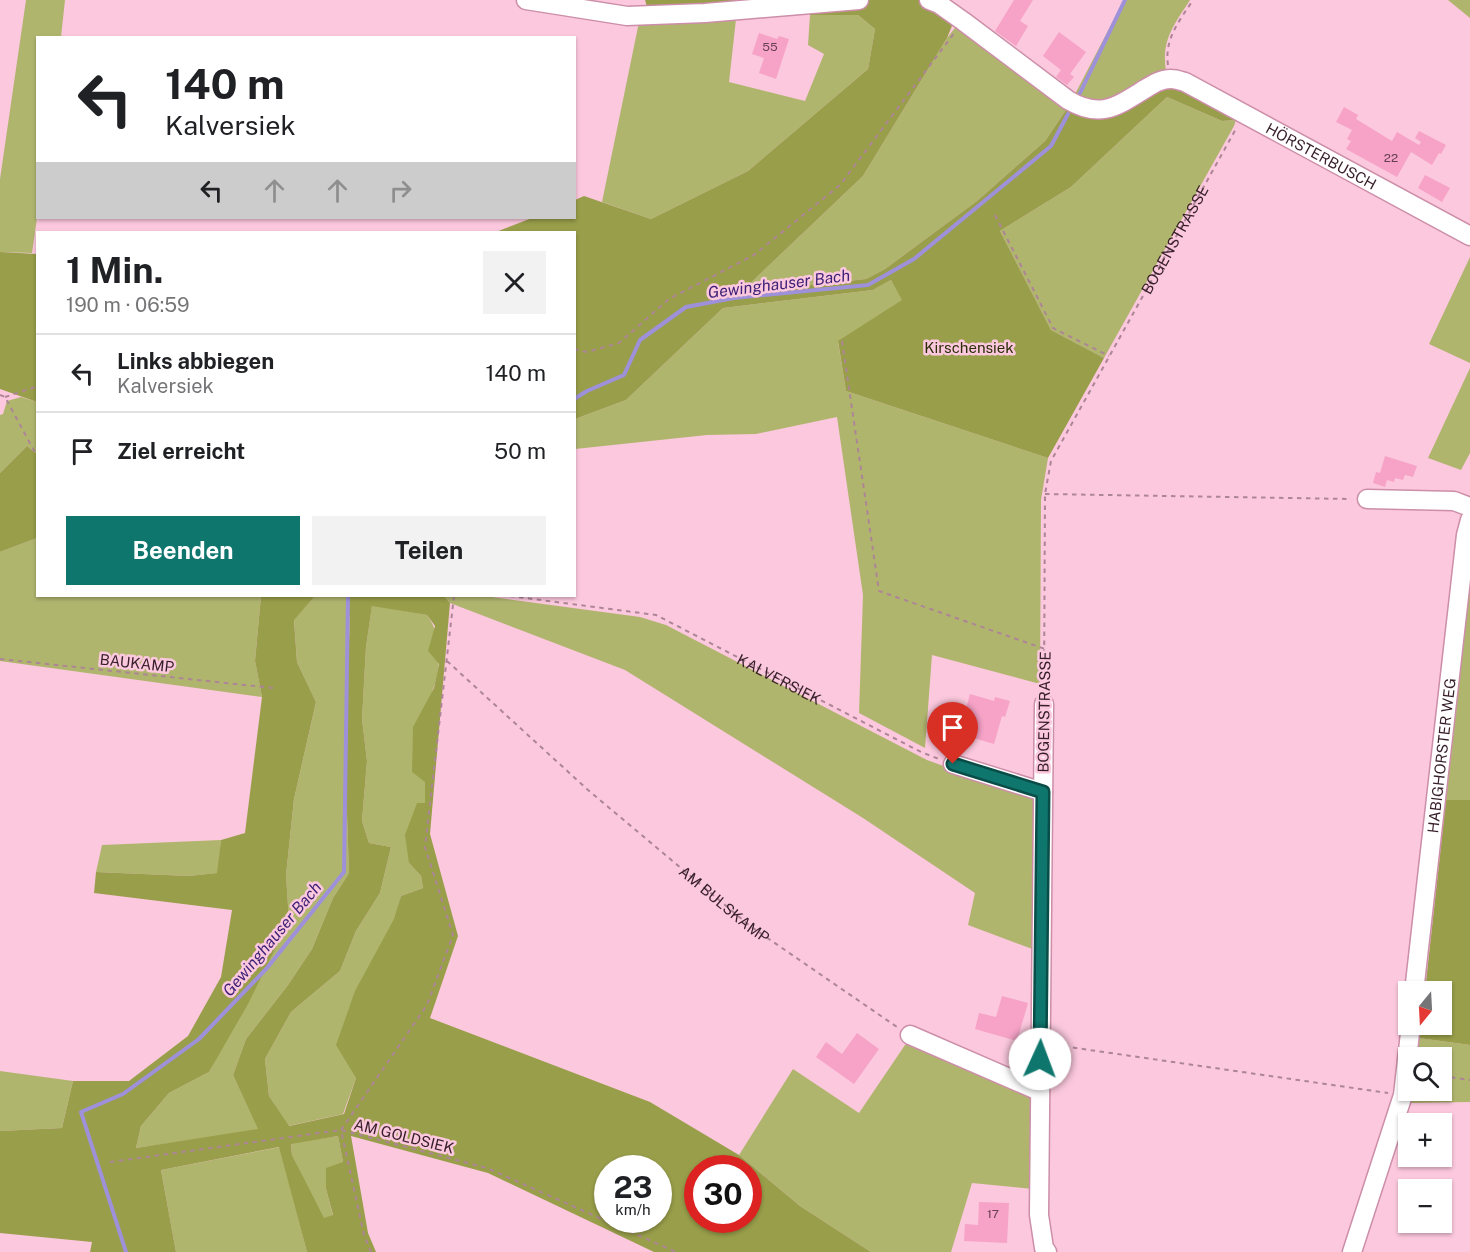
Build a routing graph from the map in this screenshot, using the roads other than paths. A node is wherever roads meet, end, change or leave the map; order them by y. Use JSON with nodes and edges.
{"nodes":[{"id":1,"x":526,"y":0,"type":"edge"},
{"id":2,"x":859,"y":0,"type":"edge"},
{"id":3,"x":929,"y":0,"type":"edge"},
{"id":4,"x":1470,"y":236,"type":"edge"},
{"id":5,"x":1367,"y":499,"type":"road end"},
{"id":6,"x":1470,"y":507,"type":"edge"},
{"id":7,"x":1470,"y":520,"type":"edge"},
{"id":8,"x":1044,"y":704,"type":"road end"},
{"id":9,"x":953,"y":764,"type":"road end"},
{"id":10,"x":1043,"y":792,"type":"junction"},
{"id":11,"x":1415,"y":981,"type":"edge"},
{"id":12,"x":910,"y":1035,"type":"road end"},
{"id":13,"x":1410,"y":1035,"type":"edge"},
{"id":14,"x":1039,"y":1091,"type":"junction"},
{"id":15,"x":1047,"y":1252,"type":"edge"},
{"id":16,"x":1352,"y":1252,"type":"edge"}],
"edges":[{"from":1,"to":2,"type":"street"},
{"from":3,"to":4,"type":"street","name":"HÖRSTERBUSCH"},
{"from":5,"to":6,"type":"street"},
{"from":7,"to":11,"type":"street","name":"HABIGHORSTER WEG"},
{"from":8,"to":10,"type":"street","name":"BOGENSTRASSE"},
{"from":9,"to":10,"type":"street"},
{"from":10,"to":14,"type":"street","name":"BOGENSTRASSE"},
{"from":12,"to":14,"type":"street"},
{"from":13,"to":16,"type":"street"},
{"from":14,"to":15,"type":"street","name":"BOGENSTRASSE"}]}
